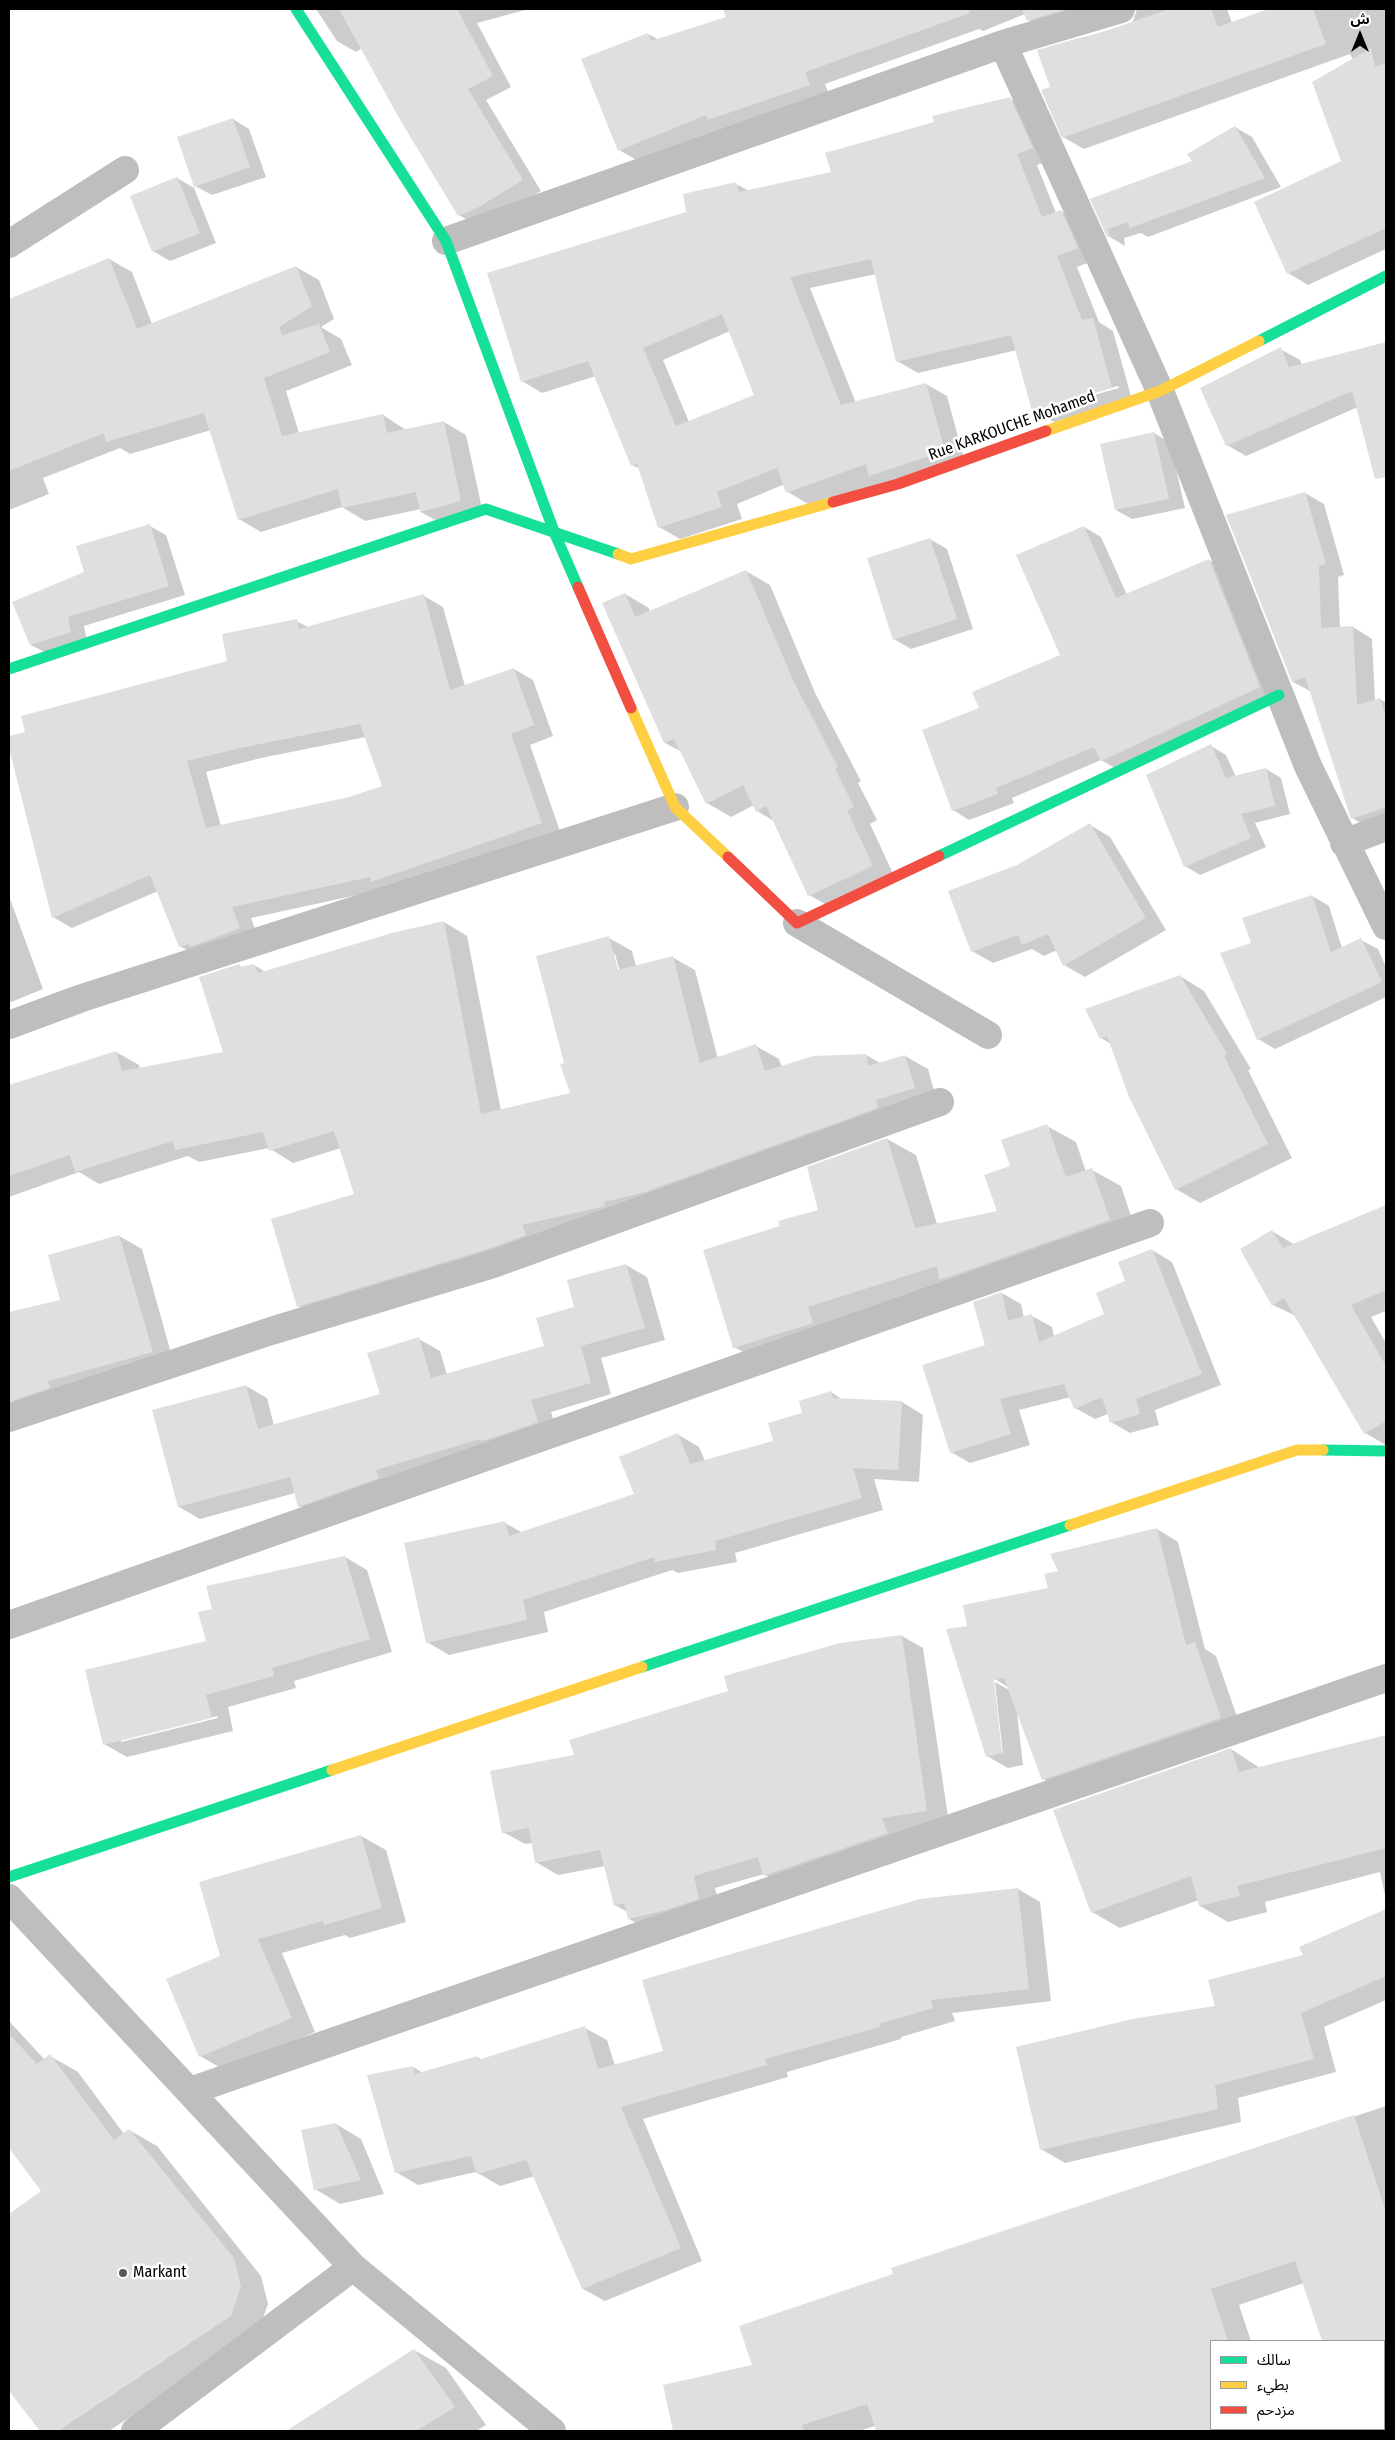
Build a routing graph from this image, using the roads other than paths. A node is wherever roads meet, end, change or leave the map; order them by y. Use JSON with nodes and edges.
{"nodes":[{"id":1,"x":296,"y":9,"type":"edge"},
{"id":2,"x":1121,"y":9,"type":"edge"},
{"id":3,"x":1003,"y":44,"type":"junction"},
{"id":4,"x":125,"y":170,"type":"dead end"},
{"id":5,"x":446,"y":241,"type":"junction"},
{"id":6,"x":9,"y":244,"type":"edge"},
{"id":7,"x":1386,"y":276,"type":"edge"},
{"id":8,"x":1160,"y":390,"type":"junction"},
{"id":9,"x":555,"y":534,"type":"junction"},
{"id":10,"x":9,"y":669,"type":"edge"},
{"id":11,"x":1278,"y":695,"type":"junction"},
{"id":12,"x":675,"y":807,"type":"junction"},
{"id":13,"x":1386,"y":827,"type":"edge"},
{"id":14,"x":1344,"y":843,"type":"junction"},
{"id":15,"x":797,"y":923,"type":"junction"},
{"id":16,"x":1386,"y":926,"type":"edge"},
{"id":17,"x":9,"y":1025,"type":"edge"},
{"id":18,"x":988,"y":1035,"type":"dead end"},
{"id":19,"x":940,"y":1102,"type":"dead end"},
{"id":20,"x":1150,"y":1223,"type":"dead end"},
{"id":21,"x":9,"y":1418,"type":"edge"},
{"id":22,"x":1386,"y":1451,"type":"edge"},
{"id":23,"x":9,"y":1625,"type":"edge"},
{"id":24,"x":1386,"y":1678,"type":"edge"},
{"id":25,"x":9,"y":1876,"type":"edge"},
{"id":26,"x":9,"y":1898,"type":"edge"},
{"id":27,"x":190,"y":2091,"type":"junction"},
{"id":28,"x":353,"y":2267,"type":"junction"},
{"id":29,"x":135,"y":2431,"type":"edge"},
{"id":30,"x":552,"y":2431,"type":"edge"}],
"edges":[{"from":1,"to":5,"type":"street"},
{"from":2,"to":3,"type":"street"},
{"from":3,"to":5,"type":"street"},
{"from":3,"to":8,"type":"street"},
{"from":4,"to":6,"type":"street"},
{"from":5,"to":9,"type":"street"},
{"from":7,"to":8,"type":"street","name":"Rue KARKOUCHE Mohamed"},
{"from":8,"to":9,"type":"street","name":"Rue KARKOUCHE Mohamed"},
{"from":8,"to":11,"type":"street"},
{"from":9,"to":10,"type":"street"},
{"from":9,"to":12,"type":"street"},
{"from":11,"to":14,"type":"street"},
{"from":11,"to":15,"type":"street"},
{"from":12,"to":15,"type":"street"},
{"from":12,"to":17,"type":"street"},
{"from":13,"to":14,"type":"street"},
{"from":14,"to":16,"type":"street"},
{"from":15,"to":18,"type":"street"},
{"from":19,"to":21,"type":"street"},
{"from":20,"to":23,"type":"street"},
{"from":22,"to":25,"type":"street"},
{"from":24,"to":27,"type":"street"},
{"from":26,"to":27,"type":"street"},
{"from":27,"to":28,"type":"street"},
{"from":28,"to":29,"type":"street"},
{"from":28,"to":30,"type":"street"}]}
